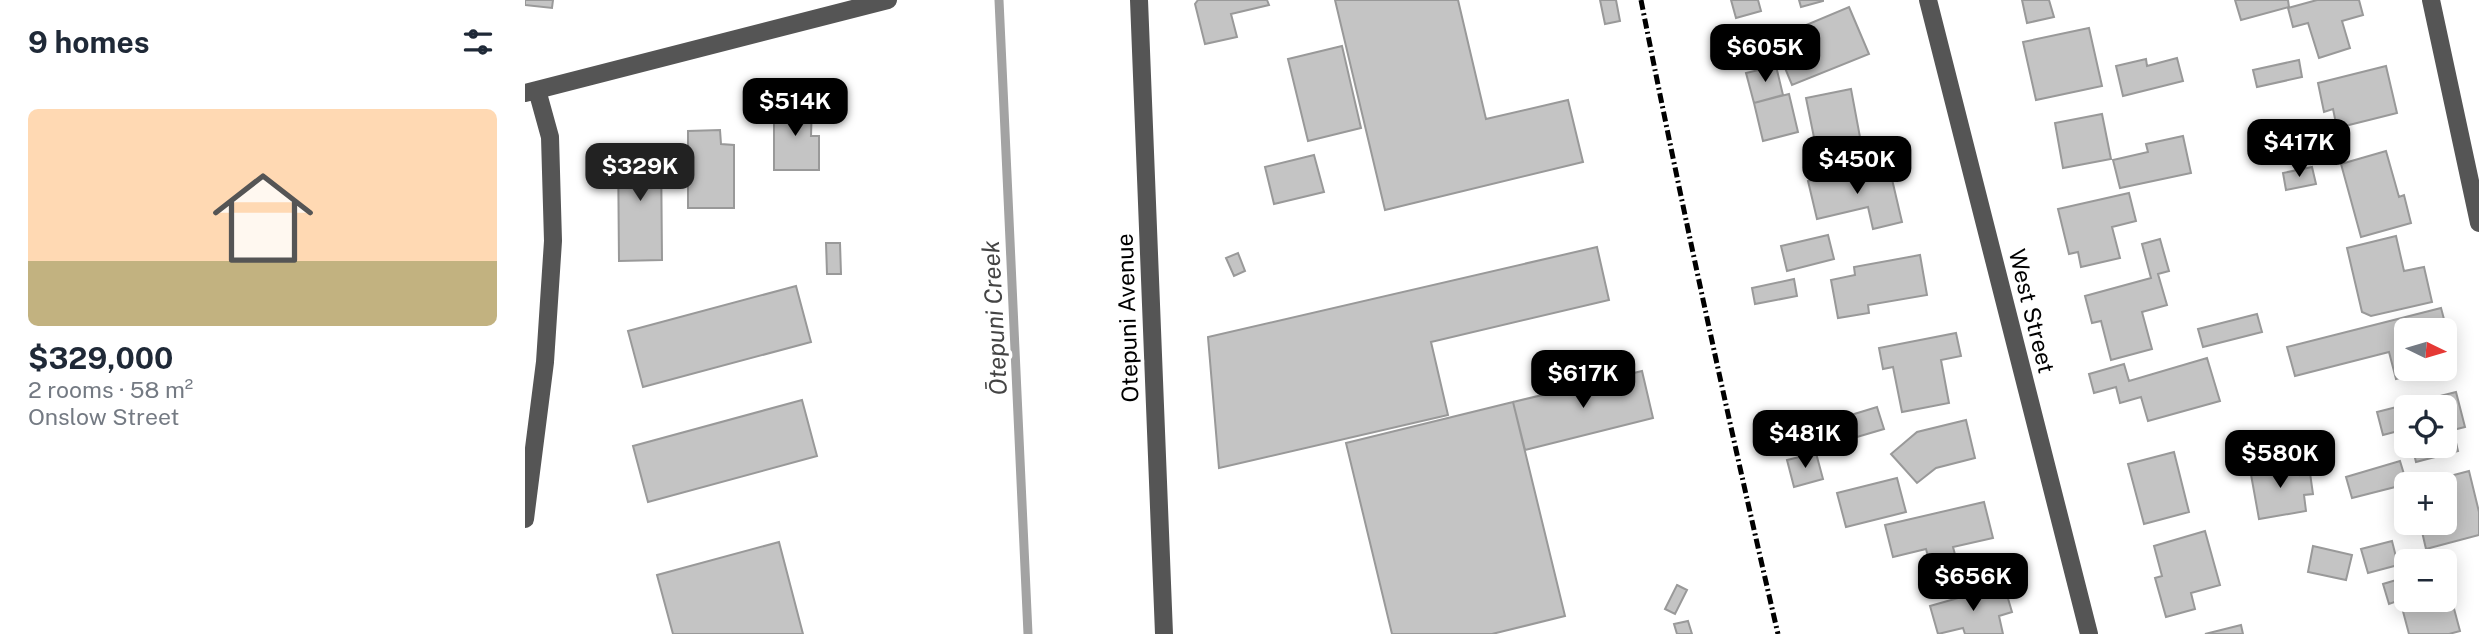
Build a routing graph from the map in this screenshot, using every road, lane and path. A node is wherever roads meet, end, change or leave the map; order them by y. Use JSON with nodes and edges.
{"nodes":[{"id":1,"x":888,"y":0,"type":"edge"},
{"id":2,"x":1139,"y":0,"type":"edge"},
{"id":3,"x":1928,"y":0,"type":"edge"},
{"id":4,"x":2431,"y":0,"type":"edge"},
{"id":5,"x":531,"y":92,"type":"edge"},
{"id":6,"x":2479,"y":223,"type":"edge"},
{"id":7,"x":525,"y":519,"type":"edge"},
{"id":8,"x":1164,"y":634,"type":"edge"},
{"id":9,"x":2089,"y":634,"type":"edge"}],
"edges":[{"from":1,"to":5,"type":"street"},
{"from":2,"to":8,"type":"street","name":"Otepuni Avenue"},
{"from":3,"to":9,"type":"street","name":"West Street"},
{"from":4,"to":6,"type":"street"},
{"from":5,"to":7,"type":"street"}]}
